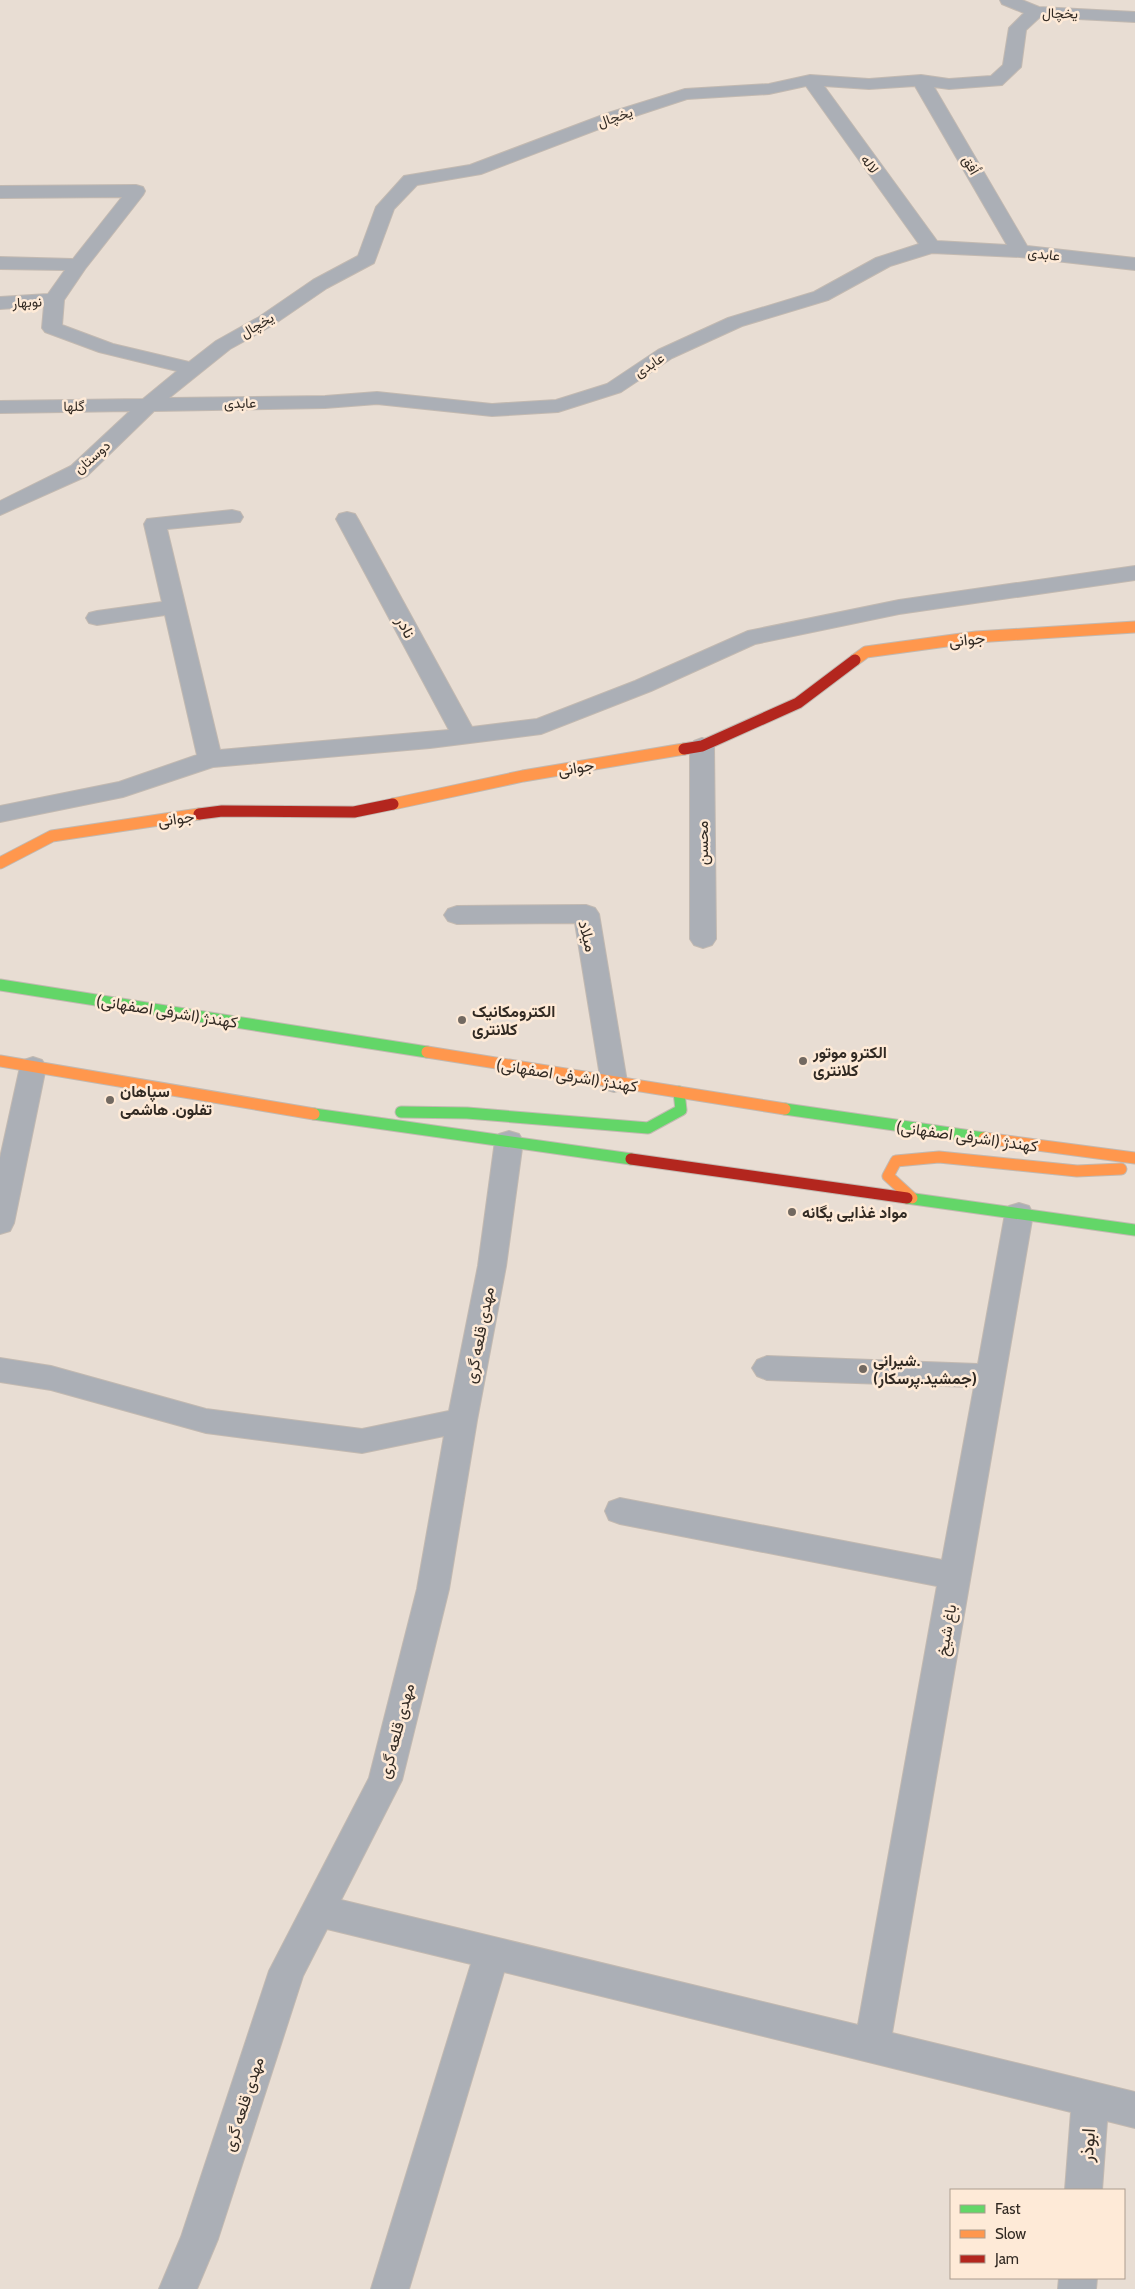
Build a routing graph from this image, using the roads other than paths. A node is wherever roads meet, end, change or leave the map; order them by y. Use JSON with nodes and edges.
{"nodes":[{"id":1,"x":1008,"y":0,"type":"edge"},
{"id":2,"x":1036,"y":12,"type":"junction"},
{"id":3,"x":1135,"y":17,"type":"edge"},
{"id":4,"x":810,"y":80,"type":"junction"},
{"id":5,"x":921,"y":80,"type":"junction"},
{"id":6,"x":0,"y":192,"type":"edge"},
{"id":7,"x":931,"y":247,"type":"junction"},
{"id":8,"x":1020,"y":251,"type":"junction"},
{"id":9,"x":0,"y":262,"type":"edge"},
{"id":10,"x":1135,"y":264,"type":"edge"},
{"id":11,"x":78,"y":265,"type":"junction"},
{"id":12,"x":54,"y":300,"type":"junction"},
{"id":13,"x":0,"y":303,"type":"edge"},
{"id":14,"x":192,"y":369,"type":"junction"},
{"id":15,"x":148,"y":405,"type":"junction"},
{"id":16,"x":0,"y":407,"type":"edge"},
{"id":17,"x":0,"y":509,"type":"edge"},
{"id":18,"x":232,"y":517,"type":"dead end"},
{"id":19,"x":347,"y":519,"type":"dead end"},
{"id":20,"x":1135,"y":573,"type":"edge"},
{"id":21,"x":175,"y":607,"type":"junction"},
{"id":22,"x":97,"y":618,"type":"dead end"},
{"id":23,"x":1135,"y":627,"type":"edge"},
{"id":24,"x":464,"y":735,"type":"junction"},
{"id":25,"x":702,"y":746,"type":"junction"},
{"id":26,"x":210,"y":759,"type":"junction"},
{"id":27,"x":0,"y":814,"type":"edge"},
{"id":28,"x":0,"y":863,"type":"edge"},
{"id":29,"x":457,"y":915,"type":"dead end"},
{"id":30,"x":703,"y":939,"type":"dead end"},
{"id":31,"x":0,"y":984,"type":"edge"},
{"id":32,"x":0,"y":1061,"type":"edge"},
{"id":33,"x":33,"y":1067,"type":"junction"},
{"id":34,"x":614,"y":1082,"type":"junction"},
{"id":35,"x":679,"y":1092,"type":"junction"},
{"id":36,"x":284,"y":1110,"type":"junction"},
{"id":37,"x":510,"y":1141,"type":"junction"},
{"id":38,"x":1135,"y":1158,"type":"edge"},
{"id":39,"x":1135,"y":1168,"type":"edge"},
{"id":40,"x":912,"y":1198,"type":"junction"},
{"id":41,"x":1019,"y":1214,"type":"junction"},
{"id":42,"x":0,"y":1223,"type":"edge"},
{"id":43,"x":1135,"y":1230,"type":"edge"},
{"id":44,"x":767,"y":1368,"type":"dead end"},
{"id":45,"x":0,"y":1370,"type":"edge"},
{"id":46,"x":990,"y":1376,"type":"junction"},
{"id":47,"x":462,"y":1420,"type":"junction"},
{"id":48,"x":620,"y":1511,"type":"dead end"},
{"id":49,"x":955,"y":1576,"type":"junction"},
{"id":50,"x":318,"y":1911,"type":"junction"},
{"id":51,"x":492,"y":1953,"type":"junction"},
{"id":52,"x":872,"y":2046,"type":"junction"},
{"id":53,"x":1090,"y":2099,"type":"junction"},
{"id":54,"x":1135,"y":2110,"type":"edge"},
{"id":55,"x":1084,"y":2189,"type":"edge"},
{"id":56,"x":178,"y":2289,"type":"edge"},
{"id":57,"x":390,"y":2289,"type":"edge"}],
"edges":[{"from":1,"to":2,"type":"street"},
{"from":2,"to":3,"type":"street","name":"یخچال"},
{"from":2,"to":5,"type":"street","name":"یخچال"},
{"from":4,"to":5,"type":"street","name":"یخچال"},
{"from":4,"to":7,"type":"street","name":"لاله"},
{"from":4,"to":14,"type":"street","name":"یخچال"},
{"from":5,"to":8,"type":"street","name":"اُفق"},
{"from":6,"to":11,"type":"street"},
{"from":7,"to":8,"type":"street","name":"عابدی"},
{"from":7,"to":15,"type":"street","name":"عابدی"},
{"from":8,"to":10,"type":"street","name":"عابدی"},
{"from":9,"to":11,"type":"street"},
{"from":11,"to":12,"type":"street"},
{"from":12,"to":13,"type":"street","name":"نوبهار"},
{"from":12,"to":14,"type":"street"},
{"from":14,"to":15,"type":"street","name":"یخچال"},
{"from":15,"to":16,"type":"street","name":"گلها"},
{"from":15,"to":17,"type":"street","name":"دوستان"},
{"from":18,"to":21,"type":"street"},
{"from":19,"to":24,"type":"street","name":"نادر"},
{"from":20,"to":24,"type":"street"},
{"from":21,"to":22,"type":"street"},
{"from":21,"to":26,"type":"street"},
{"from":23,"to":25,"type":"main road","name":"جوانی"},
{"from":24,"to":26,"type":"street"},
{"from":25,"to":28,"type":"main road","name":"جوانی"},
{"from":25,"to":30,"type":"street","name":"محسن"},
{"from":26,"to":27,"type":"street"},
{"from":29,"to":34,"type":"street","name":"میلاد"},
{"from":31,"to":34,"type":"main road","name":"کهندژ (اشرفی اصفهانی)"},
{"from":32,"to":33,"type":"main road"},
{"from":33,"to":36,"type":"main road"},
{"from":33,"to":42,"type":"street"},
{"from":34,"to":35,"type":"main road","name":"کهندژ (اشرفی اصفهانی)"},
{"from":35,"to":36,"type":"main road"},
{"from":35,"to":38,"type":"main road","name":"کهندژ (اشرفی اصفهانی)"},
{"from":36,"to":37,"type":"main road"},
{"from":37,"to":40,"type":"main road"},
{"from":37,"to":47,"type":"street","name":"مهدی قلعه گری"},
{"from":39,"to":40,"type":"main road"},
{"from":40,"to":41,"type":"main road"},
{"from":41,"to":43,"type":"main road"},
{"from":41,"to":46,"type":"street","name":"باغ شیخ"},
{"from":44,"to":46,"type":"street"},
{"from":45,"to":47,"type":"street"},
{"from":46,"to":49,"type":"street","name":"باغ شیخ"},
{"from":47,"to":50,"type":"street","name":"مهدی قلعه گری"},
{"from":48,"to":49,"type":"street"},
{"from":49,"to":52,"type":"street","name":"باغ شیخ"},
{"from":50,"to":51,"type":"street"},
{"from":50,"to":56,"type":"street","name":"مهدی قلعه گری"},
{"from":51,"to":52,"type":"street"},
{"from":51,"to":57,"type":"street"},
{"from":52,"to":53,"type":"street"},
{"from":53,"to":54,"type":"street"},
{"from":53,"to":55,"type":"street","name":"ابوذر"}]}
